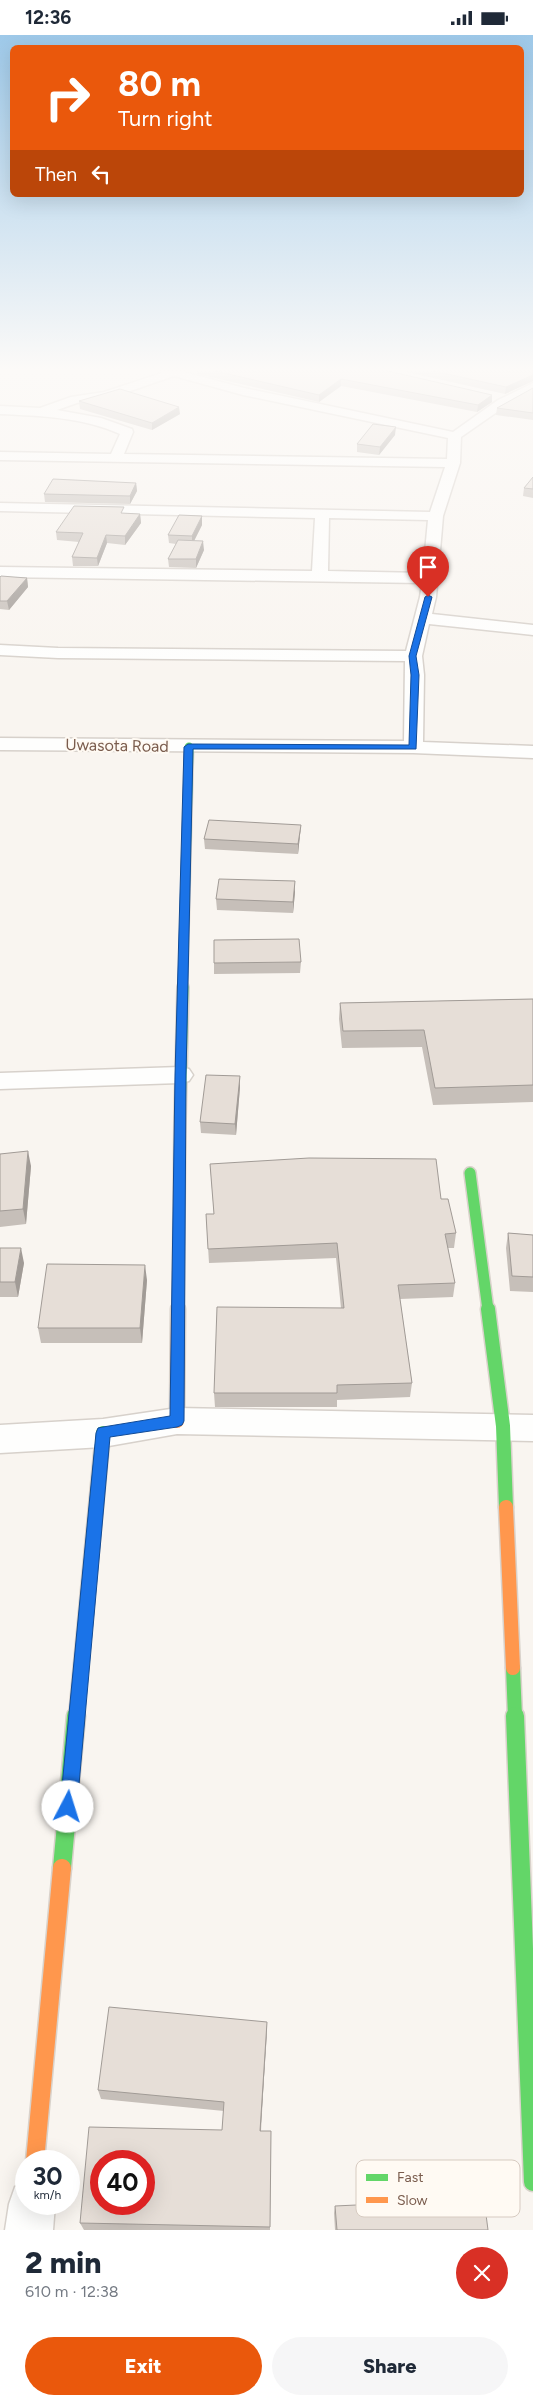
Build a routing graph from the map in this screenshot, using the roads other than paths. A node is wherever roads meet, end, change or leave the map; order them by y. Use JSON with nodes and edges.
{"nodes":[{"id":1,"x":449,"y":473,"type":"edge"},
{"id":2,"x":0,"y":507,"type":"edge"},
{"id":3,"x":323,"y":513,"type":"junction"},
{"id":4,"x":436,"y":516,"type":"junction"},
{"id":5,"x":0,"y":572,"type":"edge"},
{"id":6,"x":320,"y":576,"type":"junction"},
{"id":7,"x":430,"y":578,"type":"junction"},
{"id":8,"x":423,"y":618,"type":"junction"},
{"id":9,"x":533,"y":630,"type":"edge"},
{"id":10,"x":0,"y":650,"type":"edge"},
{"id":11,"x":413,"y":656,"type":"junction"},
{"id":12,"x":0,"y":744,"type":"edge"},
{"id":13,"x":188,"y":747,"type":"junction"},
{"id":14,"x":413,"y":747,"type":"junction"},
{"id":15,"x":533,"y":752,"type":"edge"},
{"id":16,"x":180,"y":1075,"type":"junction"},
{"id":17,"x":0,"y":1081,"type":"edge"},
{"id":18,"x":470,"y":1173,"type":"dead end"},
{"id":19,"x":177,"y":1421,"type":"junction"},
{"id":20,"x":518,"y":1427,"type":"edge"},
{"id":21,"x":103,"y":1433,"type":"junction"},
{"id":22,"x":0,"y":1439,"type":"edge"},
{"id":23,"x":37,"y":2150,"type":"edge"},
{"id":24,"x":533,"y":2182,"type":"edge"},
{"id":25,"x":31,"y":2215,"type":"edge"},
{"id":26,"x":29,"y":2230,"type":"edge"}],
"edges":[{"from":1,"to":4,"type":"street"},
{"from":2,"to":3,"type":"street"},
{"from":3,"to":4,"type":"street"},
{"from":3,"to":6,"type":"street"},
{"from":4,"to":7,"type":"street"},
{"from":5,"to":6,"type":"street"},
{"from":6,"to":7,"type":"street"},
{"from":7,"to":8,"type":"street"},
{"from":8,"to":9,"type":"street"},
{"from":8,"to":11,"type":"street"},
{"from":10,"to":11,"type":"street"},
{"from":11,"to":14,"type":"street"},
{"from":12,"to":13,"type":"street","name":"Uwasota Road"},
{"from":13,"to":14,"type":"street","name":"Uwasota Road"},
{"from":13,"to":16,"type":"street"},
{"from":14,"to":15,"type":"street","name":"Uwasota Road"},
{"from":16,"to":17,"type":"street"},
{"from":16,"to":19,"type":"street"},
{"from":18,"to":20,"type":"street"},
{"from":19,"to":20,"type":"street"},
{"from":19,"to":21,"type":"street"},
{"from":20,"to":24,"type":"street"},
{"from":21,"to":22,"type":"street"},
{"from":21,"to":23,"type":"street"},
{"from":25,"to":26,"type":"street"}]}
